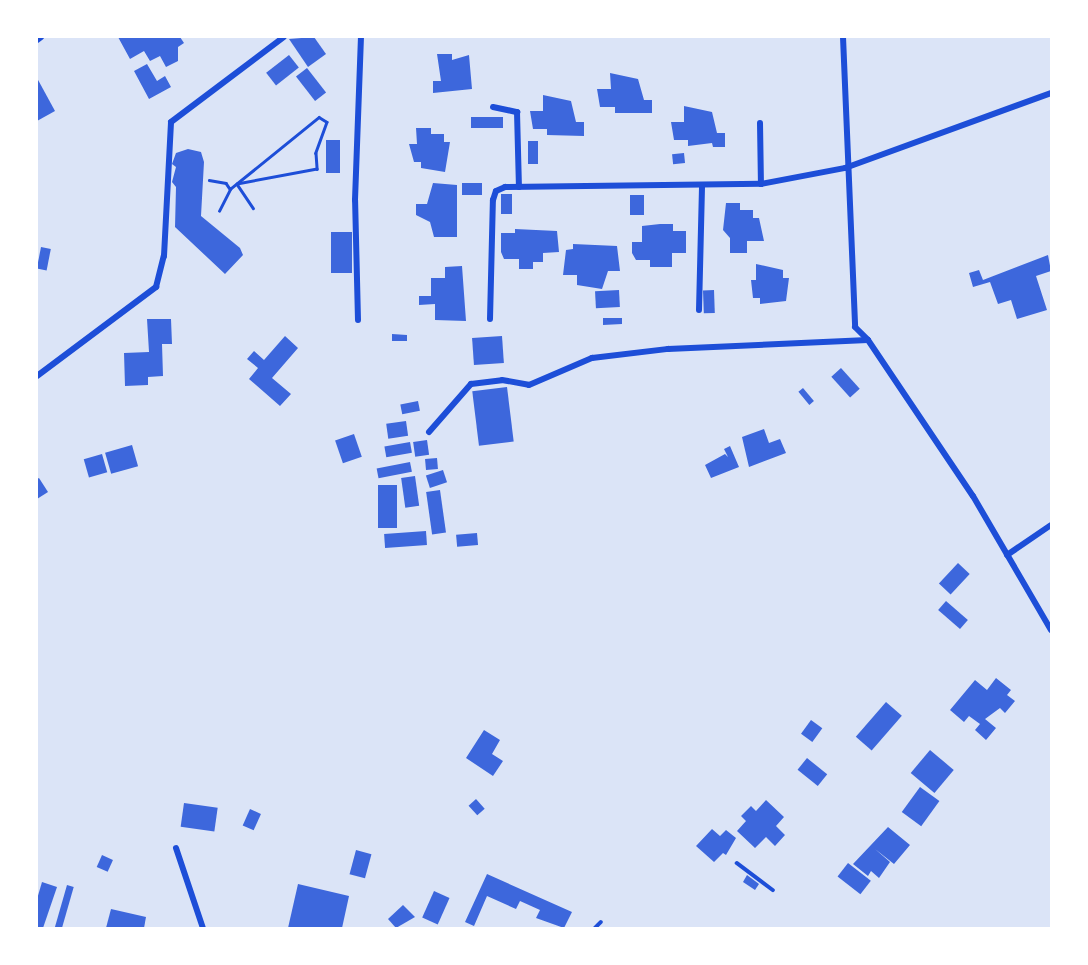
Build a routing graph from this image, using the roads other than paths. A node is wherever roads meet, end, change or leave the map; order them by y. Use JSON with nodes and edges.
{"nodes":[{"id":1,"x":284,"y":37,"type":"edge"},
{"id":2,"x":361,"y":37,"type":"edge"},
{"id":3,"x":843,"y":37,"type":"edge"},
{"id":4,"x":1051,"y":93,"type":"edge"},
{"id":5,"x":493,"y":107,"type":"dead end"},
{"id":6,"x":760,"y":123,"type":"dead end"},
{"id":7,"x":845,"y":168,"type":"junction"},
{"id":8,"x":761,"y":184,"type":"junction"},
{"id":9,"x":702,"y":185,"type":"junction"},
{"id":10,"x":519,"y":187,"type":"junction"},
{"id":11,"x":699,"y":310,"type":"dead end"},
{"id":12,"x":490,"y":319,"type":"dead end"},
{"id":13,"x":358,"y":320,"type":"dead end"},
{"id":14,"x":868,"y":341,"type":"junction"},
{"id":15,"x":37,"y":376,"type":"edge"},
{"id":16,"x":429,"y":432,"type":"dead end"},
{"id":17,"x":1051,"y":525,"type":"edge"},
{"id":18,"x":1007,"y":555,"type":"junction"},
{"id":19,"x":1051,"y":630,"type":"edge"},
{"id":20,"x":176,"y":848,"type":"dead end"},
{"id":21,"x":737,"y":863,"type":"dead end"},
{"id":22,"x":773,"y":890,"type":"dead end"},
{"id":23,"x":601,"y":922,"type":"dead end"},
{"id":24,"x":203,"y":928,"type":"edge"},
{"id":25,"x":595,"y":928,"type":"edge"}],
"edges":[{"from":1,"to":15,"type":"street"},
{"from":2,"to":13,"type":"street"},
{"from":3,"to":7,"type":"street"},
{"from":4,"to":7,"type":"street"},
{"from":5,"to":10,"type":"street"},
{"from":6,"to":8,"type":"street"},
{"from":7,"to":8,"type":"street"},
{"from":7,"to":14,"type":"street"},
{"from":8,"to":9,"type":"street"},
{"from":9,"to":10,"type":"street"},
{"from":9,"to":11,"type":"street"},
{"from":10,"to":12,"type":"street"},
{"from":14,"to":16,"type":"street"},
{"from":14,"to":18,"type":"street"},
{"from":17,"to":18,"type":"street"},
{"from":18,"to":19,"type":"street"},
{"from":20,"to":24,"type":"street"},
{"from":21,"to":22,"type":"lane"},
{"from":23,"to":25,"type":"lane"}]}
